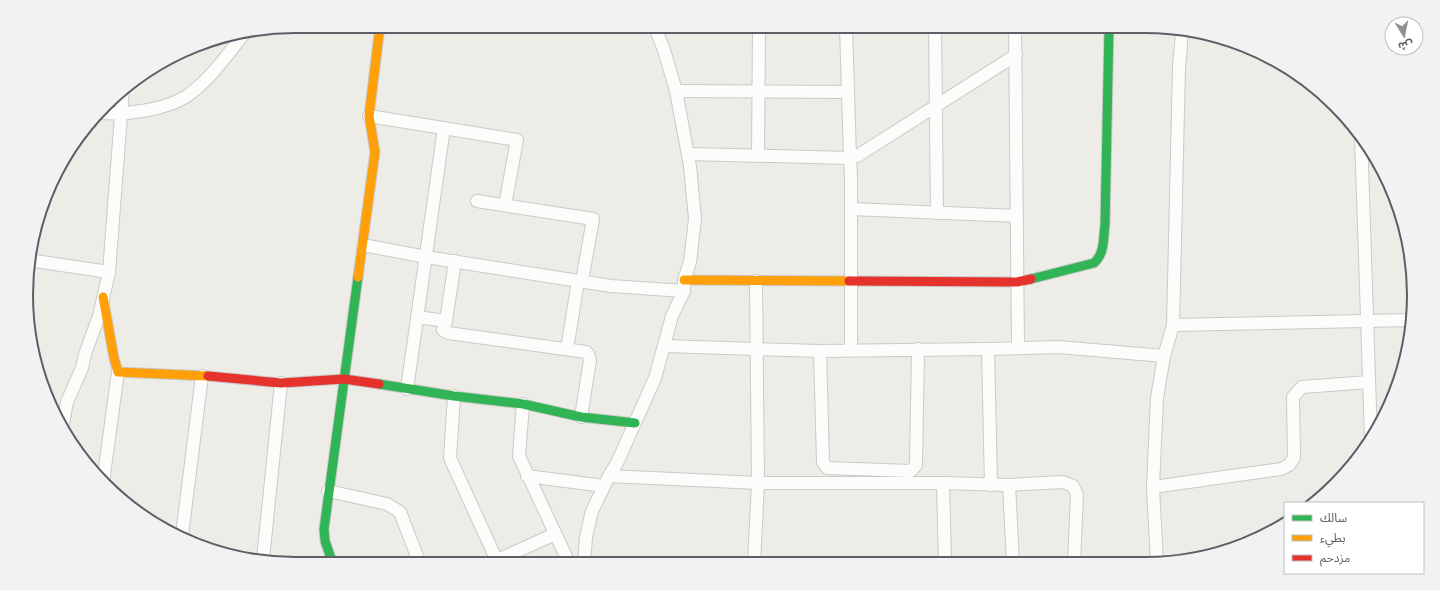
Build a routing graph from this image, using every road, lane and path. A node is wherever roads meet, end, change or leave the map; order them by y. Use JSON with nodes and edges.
{"nodes":[{"id":1,"x":379,"y":33,"type":"edge"},
{"id":2,"x":656,"y":33,"type":"edge"},
{"id":3,"x":759,"y":33,"type":"edge"},
{"id":4,"x":846,"y":33,"type":"edge"},
{"id":5,"x":935,"y":33,"type":"edge"},
{"id":6,"x":1015,"y":33,"type":"edge"},
{"id":7,"x":1109,"y":33,"type":"edge"},
{"id":8,"x":1182,"y":35,"type":"edge"},
{"id":9,"x":239,"y":39,"type":"edge"},
{"id":10,"x":1016,"y":55,"type":"junction"},
{"id":11,"x":676,"y":90,"type":"junction"},
{"id":12,"x":758,"y":91,"type":"junction"},
{"id":13,"x":848,"y":92,"type":"junction"},
{"id":14,"x":122,"y":98,"type":"edge"},
{"id":15,"x":936,"y":107,"type":"junction"},
{"id":16,"x":107,"y":113,"type":"edge"},
{"id":17,"x":120,"y":114,"type":"junction"},
{"id":18,"x":369,"y":116,"type":"junction"},
{"id":19,"x":444,"y":128,"type":"junction"},
{"id":20,"x":1361,"y":147,"type":"edge"},
{"id":21,"x":688,"y":154,"type":"junction"},
{"id":22,"x":758,"y":156,"type":"junction"},
{"id":23,"x":850,"y":158,"type":"junction"},
{"id":24,"x":477,"y":201,"type":"dead end"},
{"id":25,"x":505,"y":205,"type":"junction"},
{"id":26,"x":851,"y":209,"type":"junction"},
{"id":27,"x":937,"y":213,"type":"junction"},
{"id":28,"x":1017,"y":216,"type":"junction"},
{"id":29,"x":363,"y":245,"type":"junction"},
{"id":30,"x":426,"y":257,"type":"junction"},
{"id":31,"x":35,"y":261,"type":"edge"},
{"id":32,"x":455,"y":261,"type":"junction"},
{"id":33,"x":109,"y":272,"type":"junction"},
{"id":34,"x":580,"y":281,"type":"junction"},
{"id":35,"x":756,"y":281,"type":"junction"},
{"id":36,"x":851,"y":281,"type":"junction"},
{"id":37,"x":1017,"y":282,"type":"junction"},
{"id":38,"x":684,"y":285,"type":"junction"},
{"id":39,"x":103,"y":297,"type":"junction"},
{"id":40,"x":417,"y":317,"type":"junction"},
{"id":41,"x":1368,"y":320,"type":"junction"},
{"id":42,"x":1406,"y":320,"type":"edge"},
{"id":43,"x":446,"y":321,"type":"junction"},
{"id":44,"x":1173,"y":325,"type":"junction"},
{"id":45,"x":664,"y":346,"type":"junction"},
{"id":46,"x":757,"y":348,"type":"junction"},
{"id":47,"x":1018,"y":348,"type":"junction"},
{"id":48,"x":567,"y":349,"type":"junction"},
{"id":49,"x":988,"y":349,"type":"junction"},
{"id":50,"x":851,"y":350,"type":"junction"},
{"id":51,"x":918,"y":350,"type":"junction"},
{"id":52,"x":820,"y":351,"type":"junction"},
{"id":53,"x":1164,"y":356,"type":"junction"},
{"id":54,"x":118,"y":372,"type":"junction"},
{"id":55,"x":202,"y":376,"type":"junction"},
{"id":56,"x":344,"y":379,"type":"junction"},
{"id":57,"x":1369,"y":382,"type":"junction"},
{"id":58,"x":281,"y":383,"type":"junction"},
{"id":59,"x":407,"y":389,"type":"junction"},
{"id":60,"x":454,"y":396,"type":"junction"},
{"id":61,"x":523,"y":404,"type":"junction"},
{"id":62,"x":581,"y":416,"type":"junction"},
{"id":63,"x":64,"y":419,"type":"edge"},
{"id":64,"x":635,"y":423,"type":"junction"},
{"id":65,"x":1373,"y":425,"type":"edge"},
{"id":66,"x":104,"y":474,"type":"edge"},
{"id":67,"x":527,"y":476,"type":"junction"},
{"id":68,"x":606,"y":481,"type":"junction"},
{"id":69,"x":758,"y":483,"type":"junction"},
{"id":70,"x":943,"y":483,"type":"junction"},
{"id":71,"x":991,"y":485,"type":"junction"},
{"id":72,"x":1009,"y":486,"type":"junction"},
{"id":73,"x":1153,"y":487,"type":"junction"},
{"id":74,"x":328,"y":491,"type":"junction"},
{"id":75,"x":182,"y":532,"type":"edge"},
{"id":76,"x":555,"y":534,"type":"junction"},
{"id":77,"x":263,"y":555,"type":"edge"},
{"id":78,"x":1157,"y":556,"type":"edge"},
{"id":79,"x":331,"y":557,"type":"edge"},
{"id":80,"x":417,"y":557,"type":"edge"},
{"id":81,"x":492,"y":557,"type":"edge"},
{"id":82,"x":505,"y":557,"type":"edge"},
{"id":83,"x":566,"y":557,"type":"edge"},
{"id":84,"x":584,"y":557,"type":"edge"},
{"id":85,"x":754,"y":557,"type":"edge"},
{"id":86,"x":945,"y":557,"type":"edge"},
{"id":87,"x":1013,"y":557,"type":"edge"},
{"id":88,"x":1074,"y":557,"type":"edge"}],
"edges":[{"from":1,"to":18,"type":"street"},
{"from":2,"to":11,"type":"street"},
{"from":3,"to":12,"type":"street"},
{"from":4,"to":13,"type":"street"},
{"from":5,"to":15,"type":"street"},
{"from":6,"to":10,"type":"street"},
{"from":7,"to":37,"type":"street"},
{"from":8,"to":44,"type":"street"},
{"from":9,"to":17,"type":"street"},
{"from":10,"to":15,"type":"street"},
{"from":10,"to":28,"type":"street"},
{"from":11,"to":12,"type":"street"},
{"from":11,"to":21,"type":"street"},
{"from":12,"to":13,"type":"street"},
{"from":12,"to":22,"type":"street"},
{"from":13,"to":23,"type":"street"},
{"from":14,"to":17,"type":"street"},
{"from":15,"to":23,"type":"street"},
{"from":15,"to":27,"type":"street"},
{"from":16,"to":17,"type":"street"},
{"from":17,"to":33,"type":"street"},
{"from":18,"to":19,"type":"street"},
{"from":18,"to":29,"type":"street"},
{"from":19,"to":25,"type":"street"},
{"from":19,"to":30,"type":"street"},
{"from":20,"to":41,"type":"street"},
{"from":21,"to":22,"type":"street"},
{"from":21,"to":38,"type":"street"},
{"from":22,"to":23,"type":"street"},
{"from":23,"to":26,"type":"street"},
{"from":24,"to":25,"type":"street"},
{"from":25,"to":34,"type":"street"},
{"from":26,"to":27,"type":"street"},
{"from":26,"to":36,"type":"street"},
{"from":27,"to":28,"type":"street"},
{"from":28,"to":37,"type":"street"},
{"from":29,"to":30,"type":"street"},
{"from":29,"to":56,"type":"street"},
{"from":30,"to":32,"type":"street"},
{"from":30,"to":40,"type":"street"},
{"from":31,"to":33,"type":"street"},
{"from":32,"to":34,"type":"street"},
{"from":32,"to":43,"type":"street"},
{"from":33,"to":39,"type":"street"},
{"from":34,"to":38,"type":"street"},
{"from":34,"to":48,"type":"street"},
{"from":35,"to":36,"type":"street"},
{"from":35,"to":38,"type":"street"},
{"from":35,"to":46,"type":"street"},
{"from":36,"to":37,"type":"street"},
{"from":36,"to":50,"type":"street"},
{"from":37,"to":47,"type":"street"},
{"from":38,"to":45,"type":"street"},
{"from":39,"to":54,"type":"street"},
{"from":39,"to":63,"type":"street"},
{"from":40,"to":43,"type":"street"},
{"from":40,"to":59,"type":"street"},
{"from":41,"to":42,"type":"street"},
{"from":41,"to":44,"type":"street"},
{"from":41,"to":57,"type":"street"},
{"from":43,"to":48,"type":"street"},
{"from":44,"to":53,"type":"street"},
{"from":45,"to":46,"type":"street"},
{"from":45,"to":64,"type":"street"},
{"from":46,"to":52,"type":"street"},
{"from":46,"to":69,"type":"street"},
{"from":47,"to":49,"type":"street"},
{"from":47,"to":53,"type":"street"},
{"from":48,"to":62,"type":"street"},
{"from":49,"to":51,"type":"street"},
{"from":49,"to":71,"type":"street"},
{"from":50,"to":51,"type":"street"},
{"from":50,"to":52,"type":"street"},
{"from":51,"to":52,"type":"street"},
{"from":53,"to":73,"type":"street"},
{"from":54,"to":55,"type":"street"},
{"from":54,"to":66,"type":"street"},
{"from":55,"to":58,"type":"street"},
{"from":55,"to":75,"type":"street"},
{"from":56,"to":58,"type":"street"},
{"from":56,"to":59,"type":"street"},
{"from":56,"to":74,"type":"street"},
{"from":57,"to":65,"type":"street"},
{"from":57,"to":73,"type":"street"},
{"from":58,"to":77,"type":"street"},
{"from":59,"to":60,"type":"street"},
{"from":60,"to":61,"type":"street"},
{"from":60,"to":81,"type":"street"},
{"from":61,"to":62,"type":"street"},
{"from":61,"to":67,"type":"street"},
{"from":62,"to":64,"type":"street"},
{"from":64,"to":68,"type":"street"},
{"from":67,"to":68,"type":"street"},
{"from":67,"to":76,"type":"street"},
{"from":68,"to":69,"type":"street"},
{"from":68,"to":84,"type":"street"},
{"from":69,"to":70,"type":"street"},
{"from":69,"to":85,"type":"street"},
{"from":70,"to":71,"type":"street"},
{"from":70,"to":86,"type":"street"},
{"from":71,"to":72,"type":"street"},
{"from":72,"to":87,"type":"street"},
{"from":72,"to":88,"type":"street"},
{"from":73,"to":78,"type":"street"},
{"from":74,"to":79,"type":"street"},
{"from":74,"to":80,"type":"street"},
{"from":76,"to":82,"type":"street"},
{"from":76,"to":83,"type":"street"}]}
